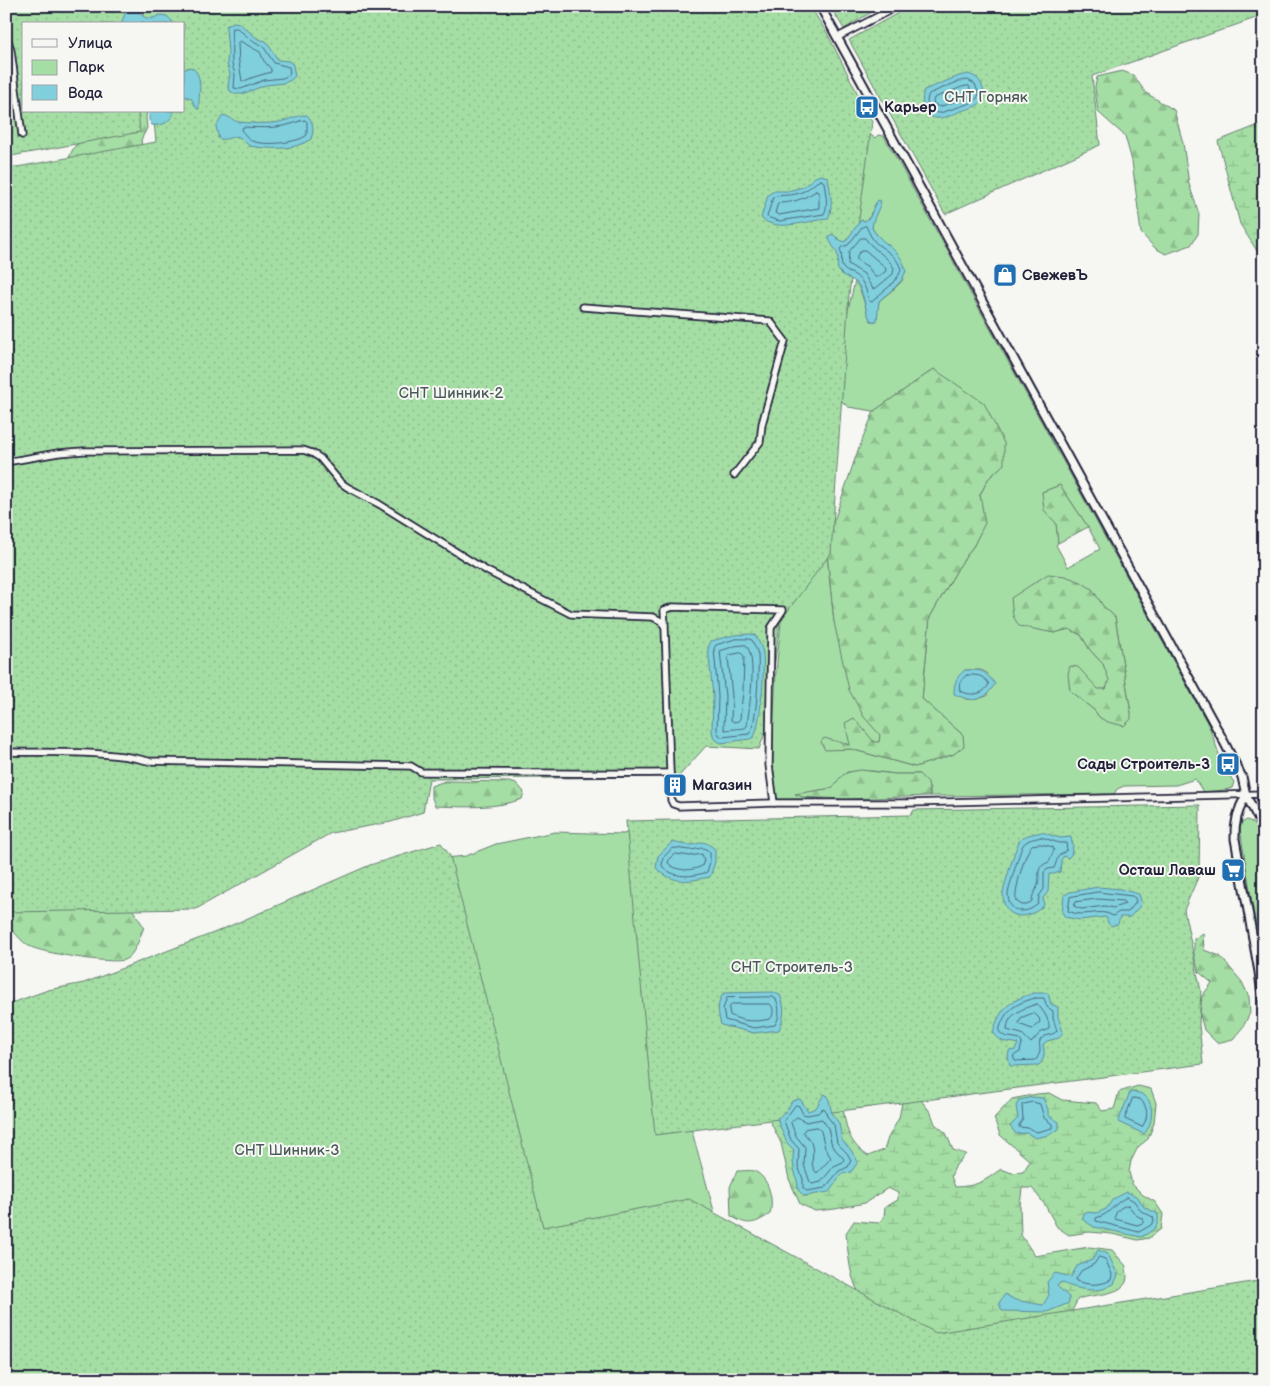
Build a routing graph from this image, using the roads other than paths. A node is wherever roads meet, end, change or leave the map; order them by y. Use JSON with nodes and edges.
{"nodes":[{"id":1,"x":820,"y":6,"type":"edge"},
{"id":2,"x":898,"y":6,"type":"edge"},
{"id":3,"x":6,"y":33,"type":"edge"},
{"id":4,"x":838,"y":37,"type":"junction"},
{"id":5,"x":22,"y":136,"type":"dead end"},
{"id":6,"x":583,"y":307,"type":"dead end"},
{"id":7,"x":6,"y":462,"type":"edge"},
{"id":8,"x":734,"y":476,"type":"dead end"},
{"id":9,"x":665,"y":627,"type":"junction"},
{"id":10,"x":6,"y":752,"type":"edge"},
{"id":11,"x":670,"y":773,"type":"junction"},
{"id":12,"x":1264,"y":794,"type":"edge"},
{"id":13,"x":1246,"y":795,"type":"junction"},
{"id":14,"x":774,"y":803,"type":"junction"},
{"id":15,"x":1264,"y":830,"type":"edge"},
{"id":16,"x":1264,"y":1011,"type":"edge"}],
"edges":[{"from":1,"to":4,"type":"street"},
{"from":2,"to":4,"type":"street"},
{"from":3,"to":5,"type":"street"},
{"from":4,"to":13,"type":"street"},
{"from":6,"to":8,"type":"street"},
{"from":7,"to":9,"type":"street"},
{"from":9,"to":11,"type":"street"},
{"from":9,"to":14,"type":"street"},
{"from":10,"to":11,"type":"street"},
{"from":11,"to":14,"type":"street"},
{"from":12,"to":13,"type":"street"},
{"from":13,"to":14,"type":"street"},
{"from":13,"to":15,"type":"street"},
{"from":13,"to":16,"type":"street"}]}
